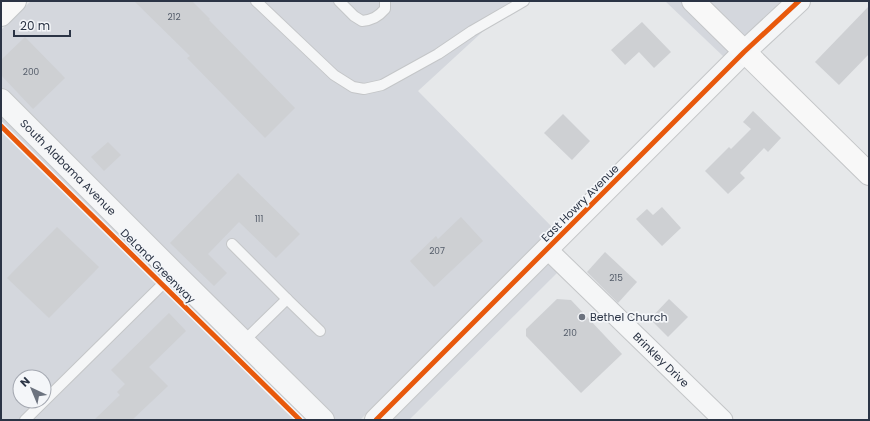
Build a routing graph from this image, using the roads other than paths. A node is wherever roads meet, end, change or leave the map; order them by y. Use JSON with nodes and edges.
{"nodes":[{"id":1,"x":15,"y":1,"type":"edge"},
{"id":2,"x":256,"y":1,"type":"edge"},
{"id":3,"x":339,"y":1,"type":"edge"},
{"id":4,"x":385,"y":1,"type":"edge"},
{"id":5,"x":524,"y":1,"type":"edge"},
{"id":6,"x":693,"y":1,"type":"edge"},
{"id":7,"x":799,"y":1,"type":"edge"},
{"id":8,"x":1,"y":14,"type":"edge"},
{"id":9,"x":744,"y":52,"type":"junction"},
{"id":10,"x":1,"y":100,"type":"edge"},
{"id":11,"x":869,"y":174,"type":"edge"},
{"id":12,"x":232,"y":244,"type":"dead end"},
{"id":13,"x":547,"y":249,"type":"junction"},
{"id":14,"x":174,"y":273,"type":"junction"},
{"id":15,"x":287,"y":299,"type":"junction"},
{"id":16,"x":320,"y":331,"type":"dead end"},
{"id":17,"x":243,"y":342,"type":"junction"},
{"id":18,"x":25,"y":420,"type":"edge"},
{"id":19,"x":323,"y":420,"type":"edge"},
{"id":20,"x":376,"y":420,"type":"edge"},
{"id":21,"x":723,"y":420,"type":"edge"}],
"edges":[{"from":1,"to":8,"type":"main road"},
{"from":2,"to":5,"type":"lane"},
{"from":3,"to":4,"type":"lane"},
{"from":6,"to":9,"type":"main road"},
{"from":7,"to":9,"type":"street","name":"East Howry Avenue"},
{"from":9,"to":11,"type":"main road"},
{"from":9,"to":13,"type":"street","name":"East Howry Avenue"},
{"from":10,"to":14,"type":"street","name":"South Alabama Avenue"},
{"from":12,"to":15,"type":"lane"},
{"from":13,"to":20,"type":"street","name":"East Howry Avenue"},
{"from":13,"to":21,"type":"street","name":"Brinkley Drive"},
{"from":14,"to":17,"type":"street","name":"South Alabama Avenue"},
{"from":14,"to":18,"type":"lane"},
{"from":15,"to":16,"type":"lane"},
{"from":15,"to":17,"type":"lane"},
{"from":17,"to":19,"type":"street","name":"South Alabama Avenue"}]}
